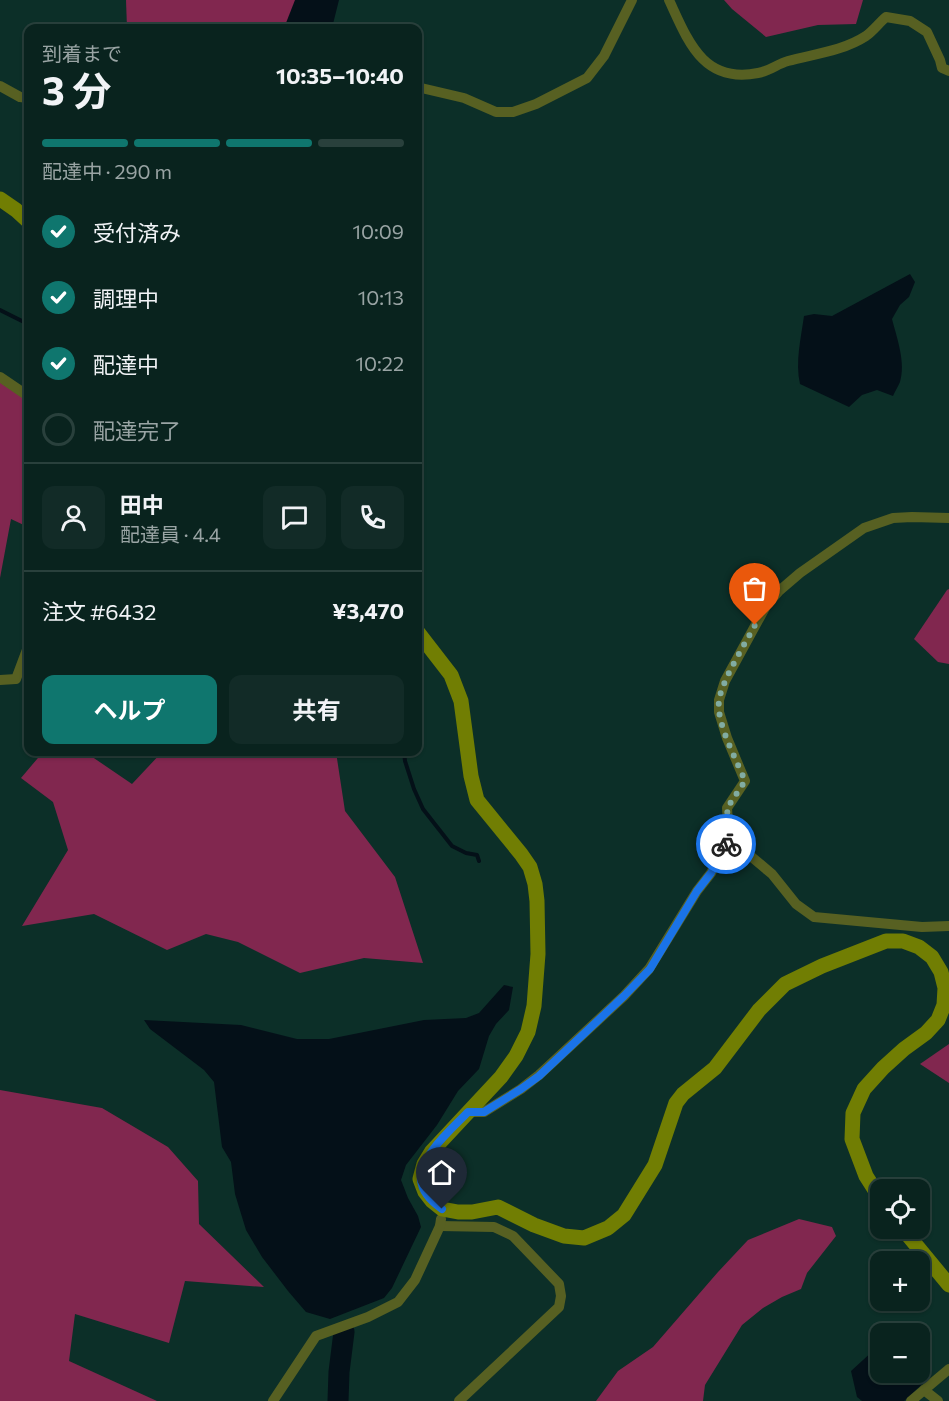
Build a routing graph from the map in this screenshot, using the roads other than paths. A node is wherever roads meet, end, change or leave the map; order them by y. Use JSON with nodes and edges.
{"nodes":[{"id":1,"x":632,"y":0,"type":"edge"},
{"id":2,"x":669,"y":0,"type":"edge"},
{"id":3,"x":949,"y":71,"type":"edge"},
{"id":4,"x":0,"y":86,"type":"edge"},
{"id":5,"x":422,"y":88,"type":"edge"},
{"id":6,"x":24,"y":98,"type":"edge"},
{"id":7,"x":0,"y":199,"type":"edge"},
{"id":8,"x":24,"y":217,"type":"edge"},
{"id":9,"x":0,"y":377,"type":"edge"},
{"id":10,"x":24,"y":393,"type":"edge"},
{"id":11,"x":949,"y":518,"type":"edge"},
{"id":12,"x":422,"y":638,"type":"edge"},
{"id":13,"x":24,"y":658,"type":"edge"},
{"id":14,"x":0,"y":680,"type":"edge"},
{"id":15,"x":729,"y":838,"type":"junction"},
{"id":16,"x":949,"y":926,"type":"edge"},
{"id":17,"x":922,"y":927,"type":"junction"},
{"id":18,"x":919,"y":947,"type":"junction"},
{"id":19,"x":947,"y":1005,"type":"edge"},
{"id":20,"x":468,"y":1112,"type":"junction"},
{"id":21,"x":870,"y":1182,"type":"edge"},
{"id":22,"x":442,"y":1209,"type":"junction"},
{"id":23,"x":440,"y":1226,"type":"junction"},
{"id":24,"x":911,"y":1239,"type":"edge"},
{"id":25,"x":949,"y":1285,"type":"edge"},
{"id":26,"x":949,"y":1369,"type":"edge"},
{"id":27,"x":924,"y":1390,"type":"junction"},
{"id":28,"x":273,"y":1401,"type":"edge"},
{"id":29,"x":459,"y":1401,"type":"edge"},
{"id":30,"x":911,"y":1401,"type":"edge"},
{"id":31,"x":938,"y":1401,"type":"edge"}],
"edges":[{"from":1,"to":5,"type":"street"},
{"from":2,"to":3,"type":"street"},
{"from":4,"to":6,"type":"street"},
{"from":7,"to":8,"type":"main road"},
{"from":9,"to":10,"type":"street"},
{"from":11,"to":15,"type":"street"},
{"from":12,"to":20,"type":"main road"},
{"from":13,"to":14,"type":"street"},
{"from":15,"to":17,"type":"street"},
{"from":15,"to":20,"type":"street"},
{"from":16,"to":17,"type":"street"},
{"from":17,"to":18,"type":"street"},
{"from":18,"to":19,"type":"main road"},
{"from":18,"to":22,"type":"main road"},
{"from":19,"to":21,"type":"main road"},
{"from":20,"to":22,"type":"main road"},
{"from":22,"to":23,"type":"street"},
{"from":23,"to":28,"type":"street"},
{"from":23,"to":29,"type":"street"},
{"from":24,"to":25,"type":"main road"},
{"from":26,"to":27,"type":"street"},
{"from":27,"to":30,"type":"street"},
{"from":27,"to":31,"type":"street"}]}
